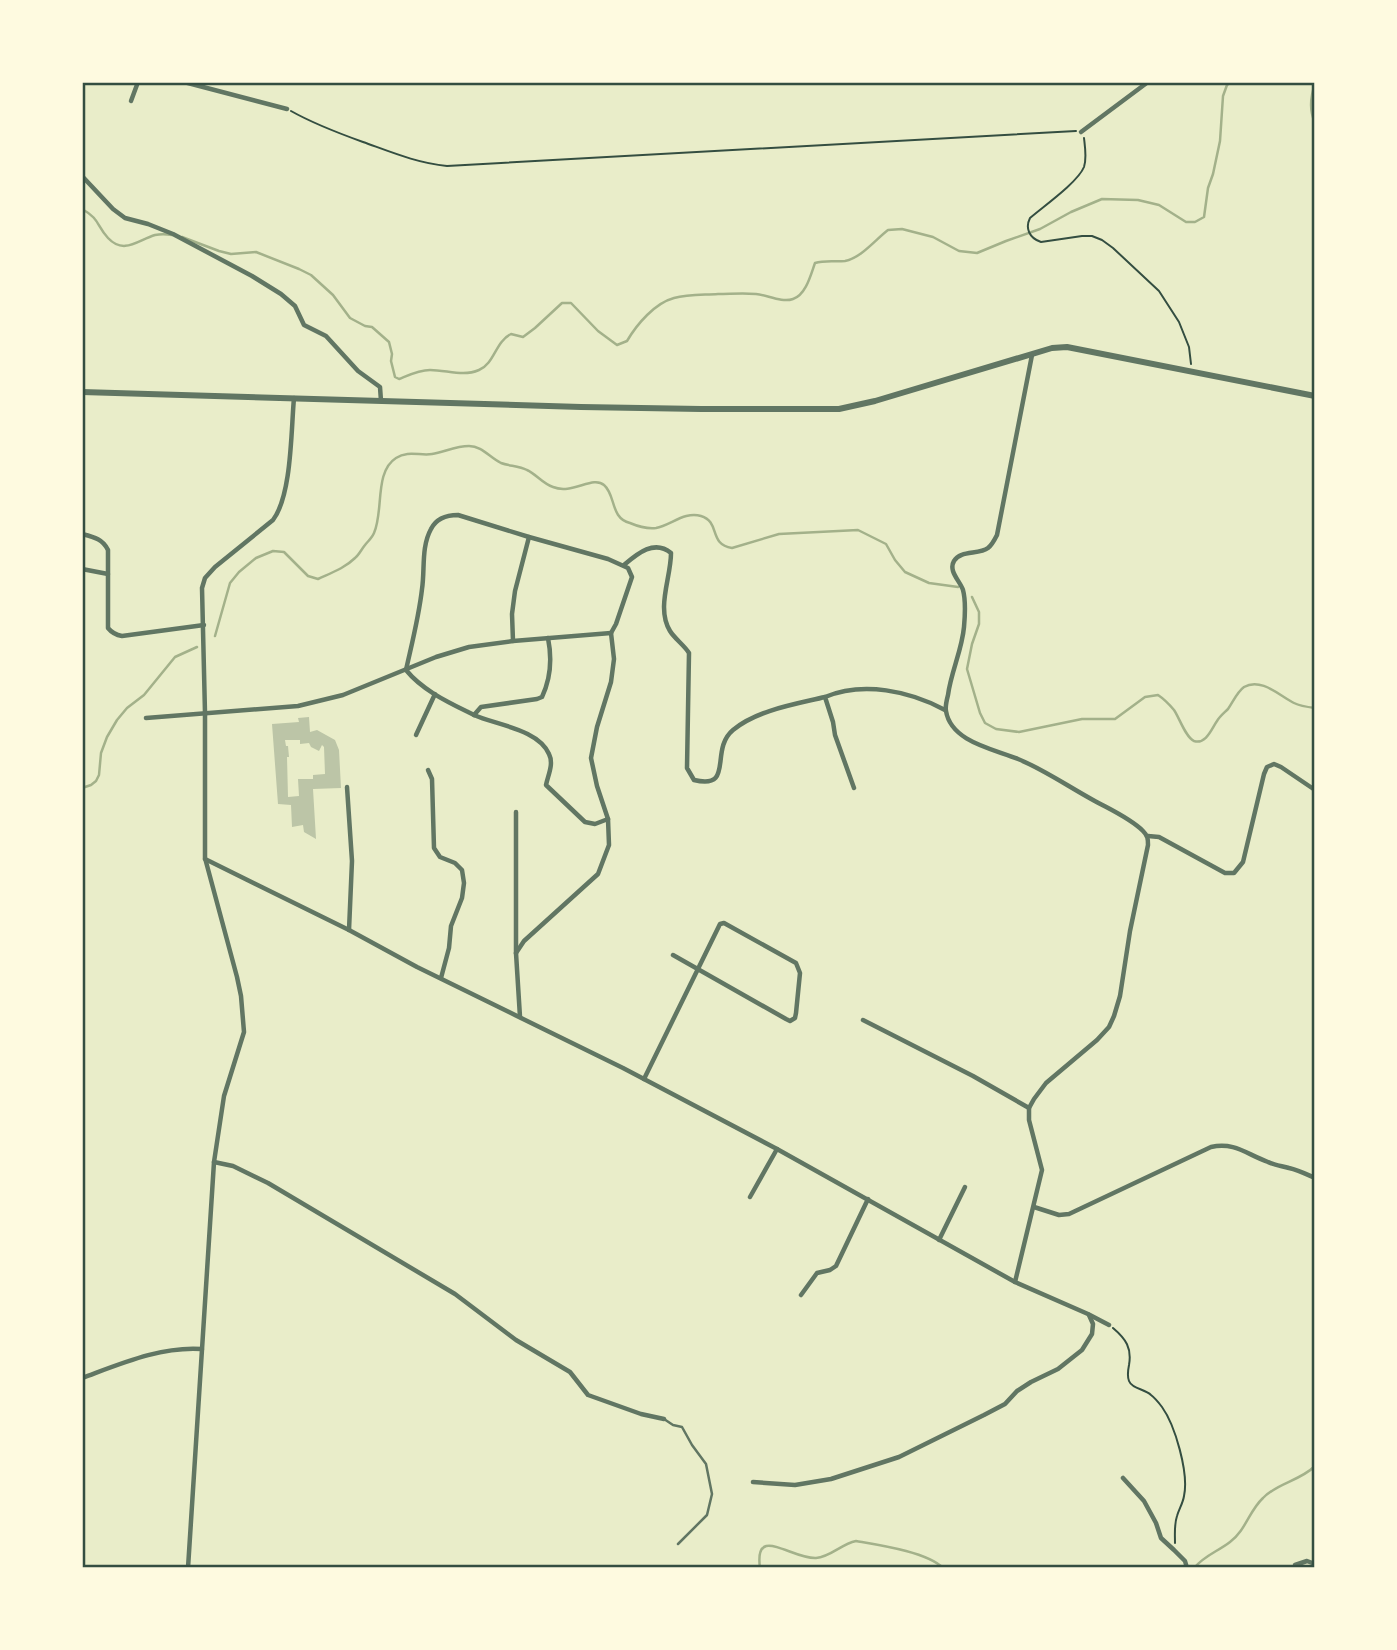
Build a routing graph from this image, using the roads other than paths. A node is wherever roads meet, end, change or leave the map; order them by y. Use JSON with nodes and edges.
{"nodes":[{"id":1,"x":138,"y":82,"type":"edge"},
{"id":2,"x":184,"y":82,"type":"edge"},
{"id":3,"x":1148,"y":82,"type":"edge"},
{"id":4,"x":131,"y":101,"type":"dead end"},
{"id":5,"x":287,"y":109,"type":"road end"},
{"id":6,"x":1081,"y":132,"type":"road end"},
{"id":7,"x":82,"y":176,"type":"edge"},
{"id":8,"x":1032,"y":355,"type":"junction"},
{"id":9,"x":82,"y":392,"type":"edge"},
{"id":10,"x":1315,"y":396,"type":"edge"},
{"id":11,"x":294,"y":398,"type":"junction"},
{"id":12,"x":382,"y":401,"type":"junction"},
{"id":13,"x":82,"y":534,"type":"edge"},
{"id":14,"x":529,"y":537,"type":"junction"},
{"id":15,"x":624,"y":565,"type":"junction"},
{"id":16,"x":82,"y":569,"type":"edge"},
{"id":17,"x":108,"y":574,"type":"junction"},
{"id":18,"x":204,"y":625,"type":"junction"},
{"id":19,"x":611,"y":633,"type":"junction"},
{"id":20,"x":548,"y":638,"type":"junction"},
{"id":21,"x":513,"y":641,"type":"junction"},
{"id":22,"x":406,"y":670,"type":"junction"},
{"id":23,"x":435,"y":694,"type":"junction"},
{"id":24,"x":825,"y":697,"type":"junction"},
{"id":25,"x":945,"y":710,"type":"junction"},
{"id":26,"x":205,"y":713,"type":"junction"},
{"id":27,"x":474,"y":715,"type":"junction"},
{"id":28,"x":146,"y":718,"type":"dead end"},
{"id":29,"x":416,"y":736,"type":"dead end"},
{"id":30,"x":428,"y":770,"type":"dead end"},
{"id":31,"x":347,"y":787,"type":"dead end"},
{"id":32,"x":854,"y":788,"type":"dead end"},
{"id":33,"x":1315,"y":790,"type":"edge"},
{"id":34,"x":516,"y":811,"type":"dead end"},
{"id":35,"x":608,"y":819,"type":"junction"},
{"id":36,"x":1148,"y":836,"type":"junction"},
{"id":37,"x":205,"y":858,"type":"junction"},
{"id":38,"x":349,"y":930,"type":"junction"},
{"id":39,"x":516,"y":953,"type":"junction"},
{"id":40,"x":673,"y":955,"type":"dead end"},
{"id":41,"x":698,"y":970,"type":"junction"},
{"id":42,"x":441,"y":978,"type":"junction"},
{"id":43,"x":520,"y":1017,"type":"junction"},
{"id":44,"x":863,"y":1020,"type":"dead end"},
{"id":45,"x":644,"y":1079,"type":"junction"},
{"id":46,"x":1029,"y":1108,"type":"junction"},
{"id":47,"x":778,"y":1149,"type":"junction"},
{"id":48,"x":214,"y":1162,"type":"junction"},
{"id":49,"x":1315,"y":1178,"type":"edge"},
{"id":50,"x":965,"y":1187,"type":"dead end"},
{"id":51,"x":750,"y":1197,"type":"dead end"},
{"id":52,"x":868,"y":1199,"type":"junction"},
{"id":53,"x":1034,"y":1208,"type":"junction"},
{"id":54,"x":939,"y":1240,"type":"junction"},
{"id":55,"x":1015,"y":1282,"type":"junction"},
{"id":56,"x":801,"y":1295,"type":"dead end"},
{"id":57,"x":1088,"y":1314,"type":"junction"},
{"id":58,"x":1109,"y":1325,"type":"road end"},
{"id":59,"x":202,"y":1349,"type":"junction"},
{"id":60,"x":82,"y":1378,"type":"edge"},
{"id":61,"x":664,"y":1419,"type":"joint"},
{"id":62,"x":1124,"y":1478,"type":"dead end"},
{"id":63,"x":753,"y":1482,"type":"dead end"},
{"id":64,"x":678,"y":1544,"type":"dead end"},
{"id":65,"x":1295,"y":1564,"type":"dead end"},
{"id":66,"x":1315,"y":1564,"type":"edge"},
{"id":67,"x":188,"y":1568,"type":"edge"},
{"id":68,"x":1187,"y":1568,"type":"edge"}],
"edges":[{"from":1,"to":4,"type":"street"},
{"from":2,"to":5,"type":"street"},
{"from":3,"to":6,"type":"street"},
{"from":7,"to":12,"type":"street"},
{"from":8,"to":10,"type":"street"},
{"from":8,"to":12,"type":"street"},
{"from":8,"to":25,"type":"street"},
{"from":9,"to":11,"type":"street"},
{"from":11,"to":12,"type":"street"},
{"from":11,"to":18,"type":"street"},
{"from":13,"to":17,"type":"street"},
{"from":14,"to":15,"type":"street"},
{"from":14,"to":21,"type":"street"},
{"from":14,"to":22,"type":"street"},
{"from":15,"to":19,"type":"street"},
{"from":15,"to":24,"type":"street"},
{"from":16,"to":17,"type":"street"},
{"from":17,"to":18,"type":"street"},
{"from":18,"to":26,"type":"street"},
{"from":19,"to":20,"type":"street"},
{"from":19,"to":35,"type":"street"},
{"from":20,"to":21,"type":"street"},
{"from":20,"to":27,"type":"street"},
{"from":21,"to":22,"type":"street"},
{"from":22,"to":23,"type":"street"},
{"from":22,"to":26,"type":"street"},
{"from":23,"to":27,"type":"street"},
{"from":23,"to":29,"type":"street"},
{"from":24,"to":25,"type":"street"},
{"from":24,"to":32,"type":"street"},
{"from":25,"to":36,"type":"street"},
{"from":26,"to":28,"type":"street"},
{"from":26,"to":37,"type":"street"},
{"from":27,"to":35,"type":"street"},
{"from":30,"to":42,"type":"street"},
{"from":31,"to":38,"type":"street"},
{"from":33,"to":36,"type":"street"},
{"from":34,"to":39,"type":"street"},
{"from":35,"to":39,"type":"street"},
{"from":36,"to":46,"type":"street"},
{"from":37,"to":38,"type":"street"},
{"from":37,"to":48,"type":"street"},
{"from":38,"to":42,"type":"street"},
{"from":39,"to":43,"type":"street"},
{"from":40,"to":41,"type":"street"},
{"from":41,"to":41,"type":"street"},
{"from":41,"to":45,"type":"street"},
{"from":42,"to":43,"type":"street"},
{"from":43,"to":45,"type":"street"},
{"from":44,"to":46,"type":"street"},
{"from":45,"to":47,"type":"street"},
{"from":46,"to":53,"type":"street"},
{"from":47,"to":51,"type":"street"},
{"from":47,"to":52,"type":"street"},
{"from":48,"to":59,"type":"street"},
{"from":48,"to":61,"type":"street"},
{"from":49,"to":53,"type":"street"},
{"from":50,"to":54,"type":"street"},
{"from":52,"to":54,"type":"street"},
{"from":52,"to":56,"type":"street"},
{"from":53,"to":55,"type":"street"},
{"from":54,"to":55,"type":"street"},
{"from":55,"to":57,"type":"street"},
{"from":57,"to":58,"type":"street"},
{"from":57,"to":63,"type":"street"},
{"from":59,"to":60,"type":"street"},
{"from":59,"to":67,"type":"street"},
{"from":61,"to":64,"type":"lane"},
{"from":62,"to":68,"type":"street"},
{"from":65,"to":66,"type":"street"}]}
